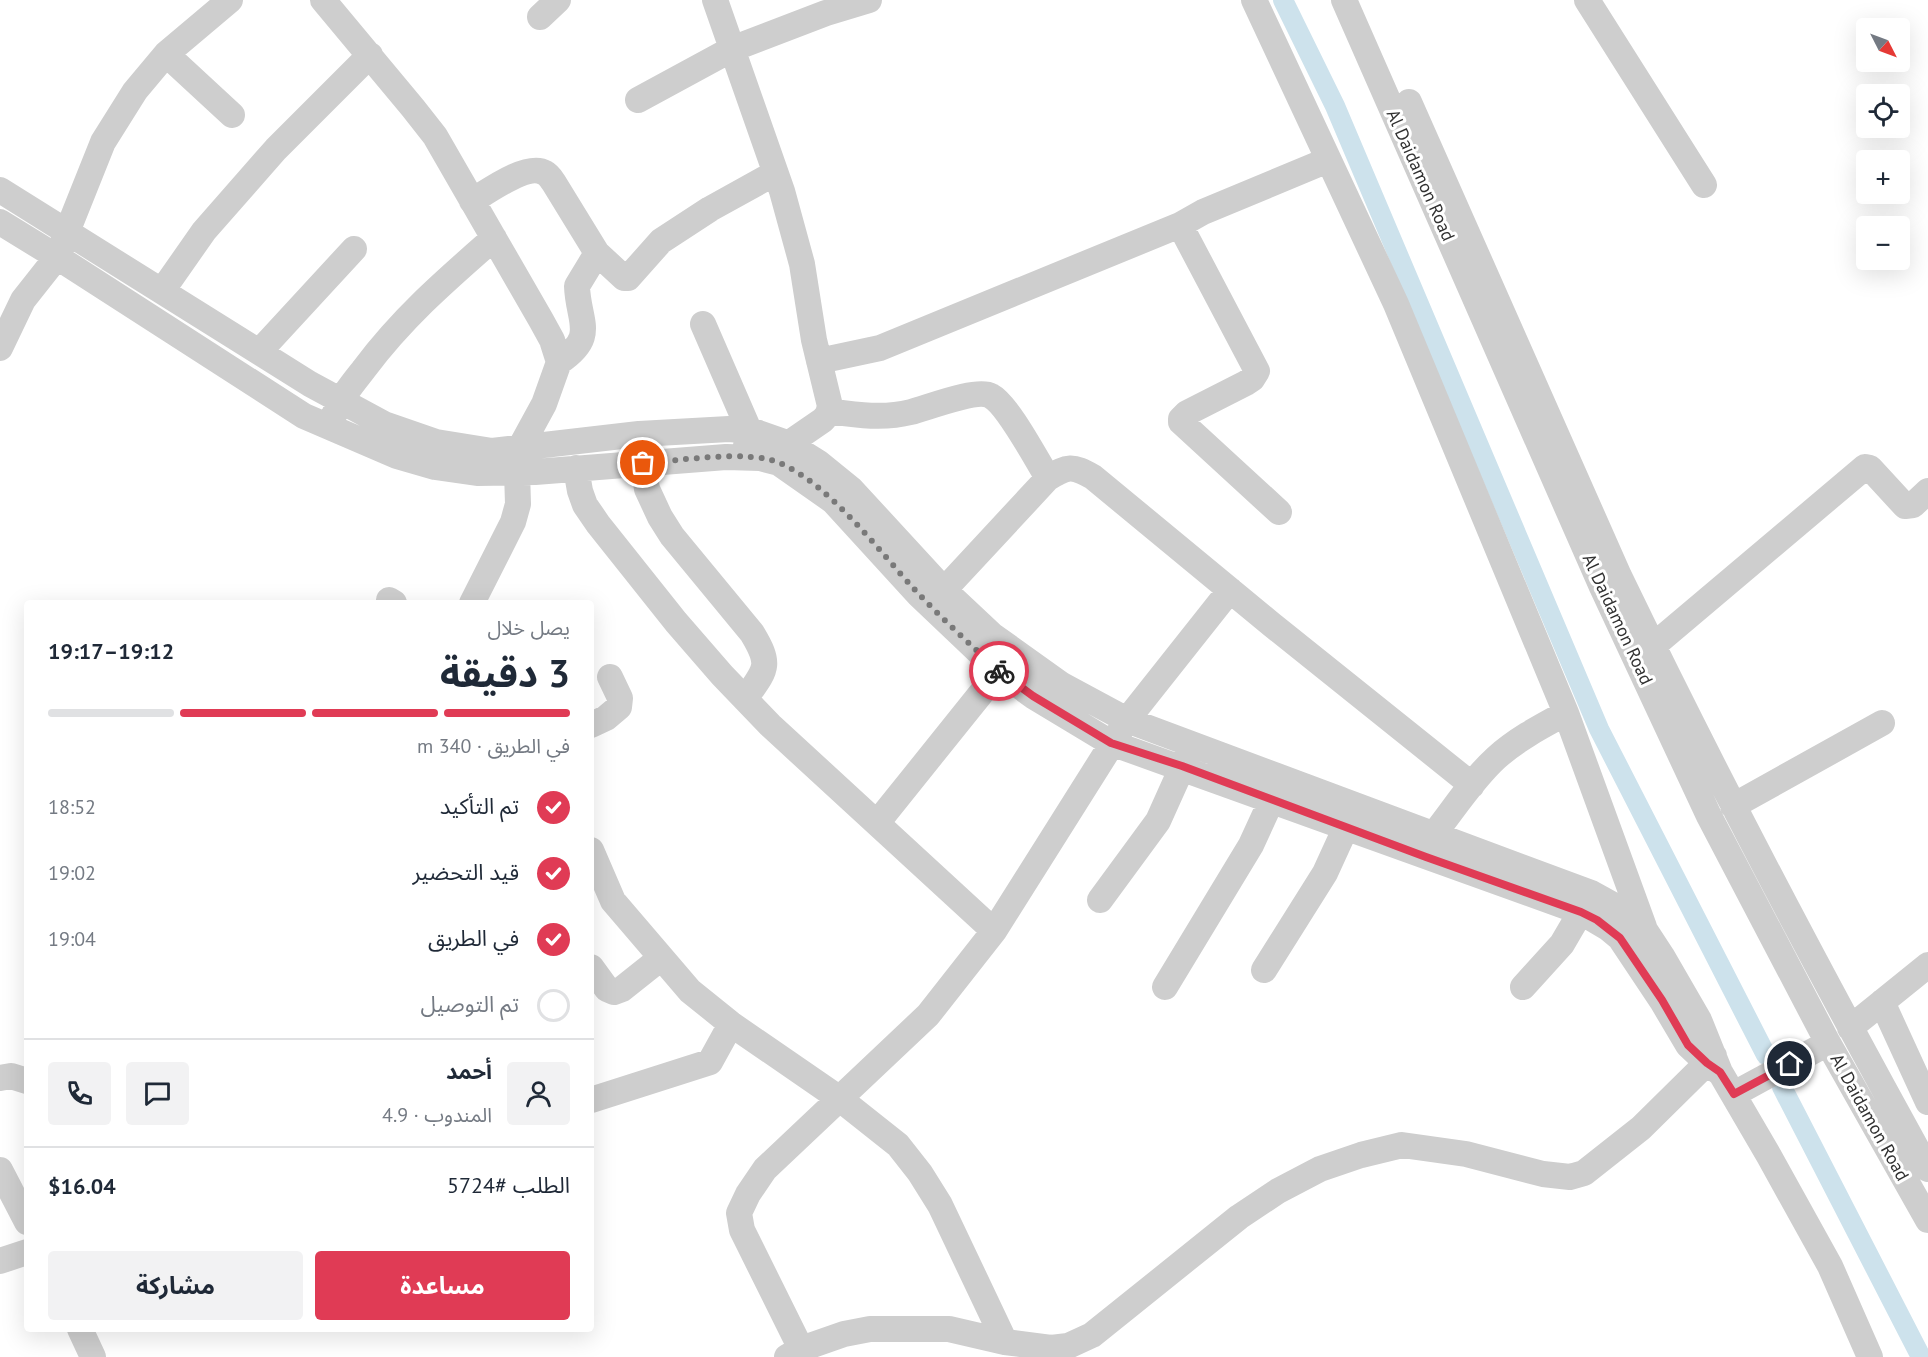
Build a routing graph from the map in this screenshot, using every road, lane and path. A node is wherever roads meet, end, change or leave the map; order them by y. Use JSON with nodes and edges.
{"nodes":[{"id":1,"x":230,"y":0,"type":"edge"},
{"id":2,"x":323,"y":0,"type":"edge"},
{"id":3,"x":714,"y":0,"type":"edge"},
{"id":4,"x":870,"y":0,"type":"edge"},
{"id":5,"x":1254,"y":0,"type":"edge"},
{"id":6,"x":1344,"y":0,"type":"edge"},
{"id":7,"x":1363,"y":0,"type":"edge"},
{"id":8,"x":1587,"y":0,"type":"edge"},
{"id":9,"x":732,"y":49,"type":"junction"},
{"id":10,"x":166,"y":54,"type":"junction"},
{"id":11,"x":370,"y":55,"type":"junction"},
{"id":12,"x":638,"y":100,"type":"dead end"},
{"id":13,"x":232,"y":115,"type":"dead end"},
{"id":14,"x":1328,"y":160,"type":"junction"},
{"id":15,"x":775,"y":173,"type":"junction"},
{"id":16,"x":1704,"y":185,"type":"dead end"},
{"id":17,"x":0,"y":190,"type":"edge"},
{"id":18,"x":472,"y":201,"type":"junction"},
{"id":19,"x":0,"y":222,"type":"edge"},
{"id":20,"x":1180,"y":225,"type":"junction"},
{"id":21,"x":68,"y":233,"type":"junction"},
{"id":22,"x":494,"y":238,"type":"junction"},
{"id":23,"x":354,"y":249,"type":"dead end"},
{"id":24,"x":597,"y":253,"type":"junction"},
{"id":25,"x":57,"y":257,"type":"junction"},
{"id":26,"x":162,"y":291,"type":"junction"},
{"id":27,"x":703,"y":324,"type":"dead end"},
{"id":28,"x":0,"y":348,"type":"edge"},
{"id":29,"x":259,"y":352,"type":"junction"},
{"id":30,"x":819,"y":361,"type":"junction"},
{"id":31,"x":559,"y":362,"type":"junction"},
{"id":32,"x":340,"y":400,"type":"junction"},
{"id":33,"x":829,"y":411,"type":"junction"},
{"id":34,"x":329,"y":426,"type":"junction"},
{"id":35,"x":749,"y":430,"type":"junction"},
{"id":36,"x":639,"y":434,"type":"junction"},
{"id":37,"x":787,"y":443,"type":"junction"},
{"id":38,"x":755,"y":459,"type":"junction"},
{"id":39,"x":518,"y":460,"type":"junction"},
{"id":40,"x":643,"y":463,"type":"junction"},
{"id":41,"x":576,"y":468,"type":"junction"},
{"id":42,"x":1048,"y":478,"type":"junction"},
{"id":43,"x":1928,"y":491,"type":"edge"},
{"id":44,"x":1279,"y":512,"type":"dead end"},
{"id":45,"x":1611,"y":581,"type":"junction"},
{"id":46,"x":944,"y":590,"type":"junction"},
{"id":47,"x":1230,"y":590,"type":"junction"},
{"id":48,"x":476,"y":600,"type":"edge"},
{"id":49,"x":1653,"y":646,"type":"junction"},
{"id":50,"x":999,"y":671,"type":"junction"},
{"id":51,"x":610,"y":677,"type":"dead end"},
{"id":52,"x":745,"y":699,"type":"junction"},
{"id":53,"x":1566,"y":713,"type":"junction"},
{"id":54,"x":1127,"y":720,"type":"junction"},
{"id":55,"x":1882,"y":723,"type":"dead end"},
{"id":56,"x":594,"y":724,"type":"edge"},
{"id":57,"x":1111,"y":743,"type":"junction"},
{"id":58,"x":1187,"y":756,"type":"junction"},
{"id":59,"x":1472,"y":784,"type":"junction"},
{"id":60,"x":1277,"y":789,"type":"junction"},
{"id":61,"x":1733,"y":806,"type":"junction"},
{"id":62,"x":1351,"y":816,"type":"junction"},
{"id":63,"x":876,"y":823,"type":"junction"},
{"id":64,"x":1434,"y":834,"type":"junction"},
{"id":65,"x":594,"y":857,"type":"edge"},
{"id":66,"x":1100,"y":900,"type":"dead end"},
{"id":67,"x":1586,"y":903,"type":"junction"},
{"id":68,"x":1645,"y":930,"type":"junction"},
{"id":69,"x":994,"y":931,"type":"junction"},
{"id":70,"x":661,"y":958,"type":"junction"},
{"id":71,"x":1928,"y":965,"type":"edge"},
{"id":72,"x":1263,"y":970,"type":"dead end"},
{"id":73,"x":594,"y":971,"type":"edge"},
{"id":74,"x":1165,"y":987,"type":"dead end"},
{"id":75,"x":1523,"y":987,"type":"dead end"},
{"id":76,"x":1882,"y":1002,"type":"junction"},
{"id":77,"x":731,"y":1024,"type":"junction"},
{"id":78,"x":1850,"y":1028,"type":"junction"},
{"id":79,"x":1828,"y":1043,"type":"junction"},
{"id":80,"x":1714,"y":1064,"type":"junction"},
{"id":81,"x":0,"y":1078,"type":"edge"},
{"id":82,"x":24,"y":1080,"type":"edge"},
{"id":83,"x":1734,"y":1094,"type":"junction"},
{"id":84,"x":840,"y":1098,"type":"junction"},
{"id":85,"x":594,"y":1099,"type":"edge"},
{"id":86,"x":1928,"y":1102,"type":"edge"},
{"id":87,"x":1928,"y":1169,"type":"edge"},
{"id":88,"x":0,"y":1170,"type":"edge"},
{"id":89,"x":24,"y":1216,"type":"edge"},
{"id":90,"x":1928,"y":1220,"type":"edge"},
{"id":91,"x":24,"y":1253,"type":"edge"},
{"id":92,"x":0,"y":1261,"type":"edge"},
{"id":93,"x":81,"y":1332,"type":"edge"},
{"id":94,"x":1005,"y":1342,"type":"junction"},
{"id":95,"x":1071,"y":1352,"type":"edge"},
{"id":96,"x":797,"y":1354,"type":"edge"},
{"id":97,"x":93,"y":1357,"type":"edge"},
{"id":98,"x":1870,"y":1357,"type":"edge"}],
"edges":[{"from":1,"to":10,"type":"street"},
{"from":2,"to":11,"type":"street"},
{"from":3,"to":9,"type":"street"},
{"from":4,"to":9,"type":"street"},
{"from":5,"to":14,"type":"street"},
{"from":6,"to":45,"type":"street","name":"Al Daidamon Road"},
{"from":7,"to":45,"type":"street","name":"Al Daidamon Road"},
{"from":8,"to":16,"type":"street"},
{"from":9,"to":12,"type":"street"},
{"from":9,"to":15,"type":"street"},
{"from":10,"to":13,"type":"street"},
{"from":10,"to":21,"type":"street"},
{"from":11,"to":18,"type":"street"},
{"from":11,"to":26,"type":"street"},
{"from":14,"to":20,"type":"street"},
{"from":14,"to":53,"type":"street"},
{"from":15,"to":24,"type":"street"},
{"from":15,"to":30,"type":"street"},
{"from":17,"to":21,"type":"street"},
{"from":18,"to":22,"type":"street"},
{"from":18,"to":24,"type":"street"},
{"from":19,"to":25,"type":"street"},
{"from":20,"to":30,"type":"street"},
{"from":20,"to":44,"type":"street"},
{"from":21,"to":25,"type":"street"},
{"from":21,"to":26,"type":"street"},
{"from":22,"to":31,"type":"street"},
{"from":22,"to":32,"type":"street"},
{"from":23,"to":29,"type":"street"},
{"from":24,"to":31,"type":"street"},
{"from":25,"to":28,"type":"street"},
{"from":25,"to":34,"type":"street"},
{"from":26,"to":29,"type":"street"},
{"from":27,"to":35,"type":"street"},
{"from":29,"to":32,"type":"street"},
{"from":30,"to":33,"type":"street"},
{"from":31,"to":39,"type":"street"},
{"from":32,"to":34,"type":"street"},
{"from":32,"to":39,"type":"street"},
{"from":33,"to":37,"type":"street"},
{"from":33,"to":42,"type":"street"},
{"from":34,"to":39,"type":"street"},
{"from":35,"to":36,"type":"street"},
{"from":35,"to":37,"type":"street"},
{"from":35,"to":38,"type":"street"},
{"from":36,"to":39,"type":"street"},
{"from":36,"to":40,"type":"street"},
{"from":37,"to":38,"type":"street"},
{"from":37,"to":46,"type":"street"},
{"from":38,"to":40,"type":"street"},
{"from":38,"to":50,"type":"street"},
{"from":39,"to":41,"type":"street"},
{"from":39,"to":48,"type":"street"},
{"from":40,"to":41,"type":"street"},
{"from":40,"to":52,"type":"street"},
{"from":41,"to":52,"type":"street"},
{"from":42,"to":46,"type":"street"},
{"from":42,"to":47,"type":"street"},
{"from":43,"to":49,"type":"street"},
{"from":45,"to":49,"type":"street","name":"Al Daidamon Road"},
{"from":45,"to":79,"type":"street","name":"Al Daidamon Road"},
{"from":46,"to":54,"type":"street"},
{"from":47,"to":54,"type":"street"},
{"from":47,"to":59,"type":"street"},
{"from":49,"to":61,"type":"street","name":"Al Daidamon Road"},
{"from":50,"to":57,"type":"street"},
{"from":50,"to":63,"type":"street"},
{"from":51,"to":56,"type":"street"},
{"from":52,"to":63,"type":"street"},
{"from":53,"to":59,"type":"street"},
{"from":53,"to":68,"type":"street"},
{"from":54,"to":57,"type":"street"},
{"from":54,"to":58,"type":"street"},
{"from":55,"to":61,"type":"street"},
{"from":57,"to":58,"type":"street"},
{"from":57,"to":69,"type":"street"},
{"from":58,"to":60,"type":"street"},
{"from":58,"to":66,"type":"street"},
{"from":59,"to":64,"type":"street"},
{"from":60,"to":62,"type":"street"},
{"from":60,"to":74,"type":"street"},
{"from":61,"to":78,"type":"street","name":"Al Daidamon Road"},
{"from":62,"to":64,"type":"street"},
{"from":62,"to":67,"type":"street"},
{"from":62,"to":72,"type":"street"},
{"from":63,"to":69,"type":"street"},
{"from":64,"to":67,"type":"street"},
{"from":65,"to":70,"type":"street"},
{"from":67,"to":68,"type":"street"},
{"from":67,"to":75,"type":"street"},
{"from":67,"to":80,"type":"street"},
{"from":68,"to":80,"type":"street"},
{"from":69,"to":84,"type":"street"},
{"from":70,"to":73,"type":"street"},
{"from":70,"to":77,"type":"street"},
{"from":71,"to":76,"type":"street"},
{"from":76,"to":78,"type":"street"},
{"from":76,"to":86,"type":"street"},
{"from":77,"to":84,"type":"street"},
{"from":77,"to":85,"type":"street"},
{"from":78,"to":87,"type":"street","name":"Al Daidamon Road"},
{"from":79,"to":83,"type":"street"},
{"from":79,"to":90,"type":"street","name":"Al Daidamon Road"},
{"from":80,"to":83,"type":"street"},
{"from":80,"to":95,"type":"street"},
{"from":81,"to":82,"type":"street"},
{"from":83,"to":98,"type":"street"},
{"from":84,"to":94,"type":"street"},
{"from":84,"to":96,"type":"street"},
{"from":88,"to":89,"type":"street"},
{"from":91,"to":92,"type":"street"},
{"from":93,"to":97,"type":"street"},
{"from":94,"to":95,"type":"street"},
{"from":94,"to":96,"type":"street"}]}
